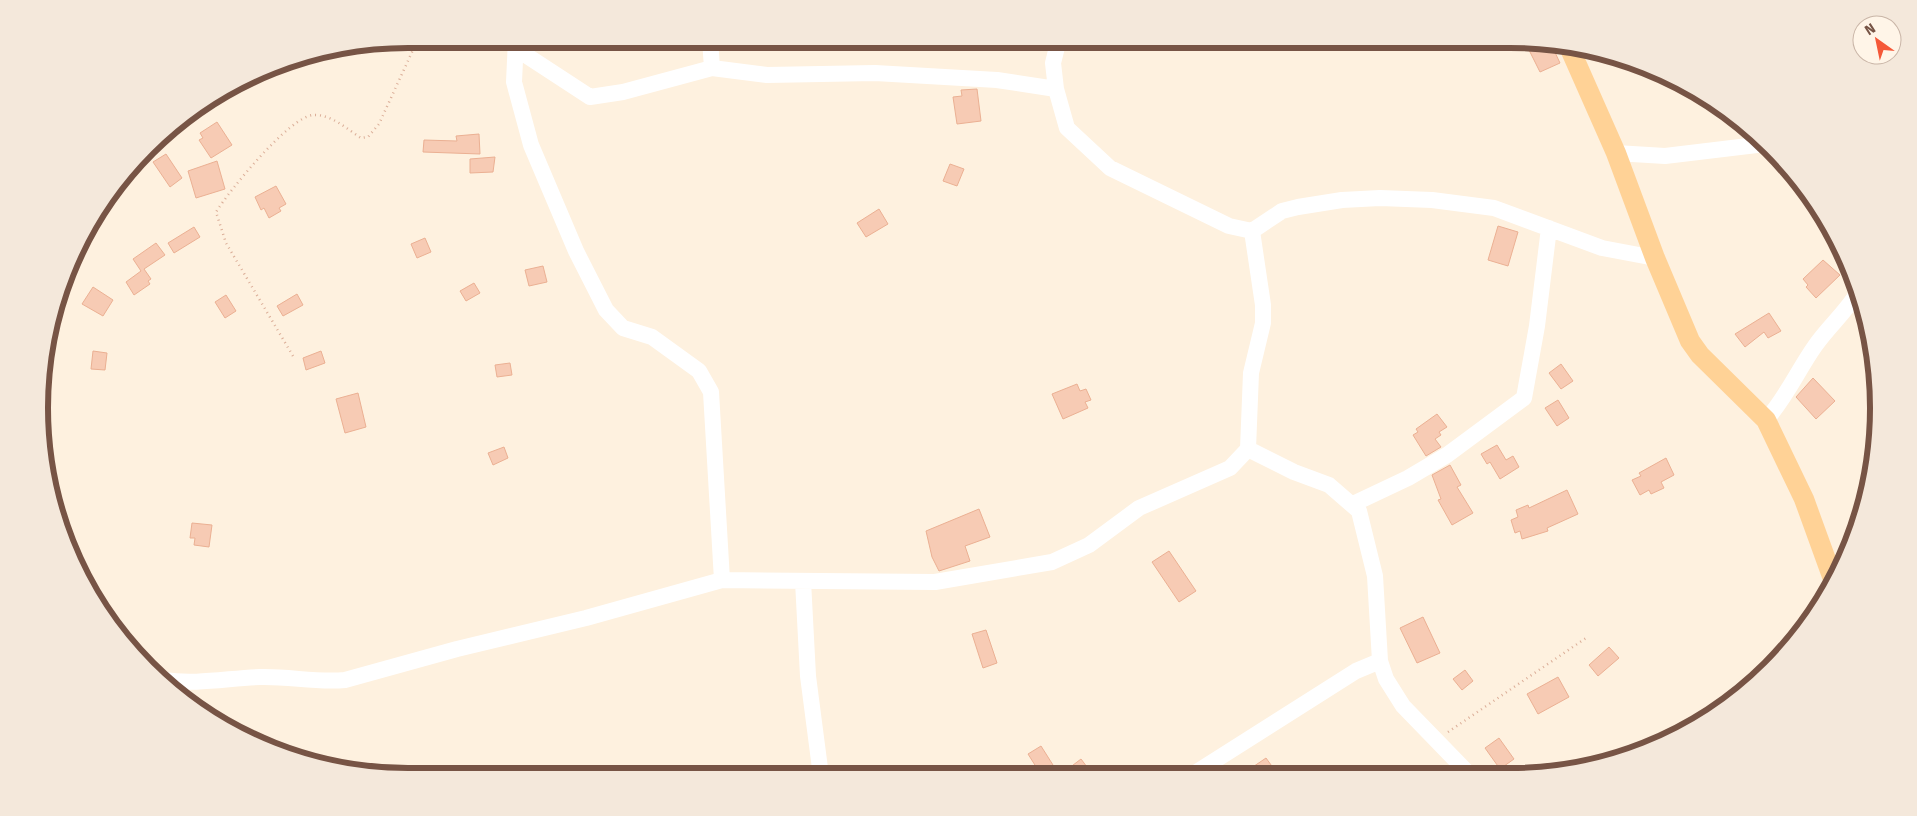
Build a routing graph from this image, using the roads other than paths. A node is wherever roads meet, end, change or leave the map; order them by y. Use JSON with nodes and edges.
{"nodes":[{"id":1,"x":515,"y":48,"type":"edge"},
{"id":2,"x":522,"y":48,"type":"edge"},
{"id":3,"x":711,"y":48,"type":"edge"},
{"id":4,"x":1056,"y":48,"type":"edge"},
{"id":5,"x":1572,"y":53,"type":"edge"},
{"id":6,"x":712,"y":68,"type":"junction"},
{"id":7,"x":1056,"y":89,"type":"junction"},
{"id":8,"x":1756,"y":145,"type":"edge"},
{"id":9,"x":1616,"y":154,"type":"junction"},
{"id":10,"x":1549,"y":228,"type":"junction"},
{"id":11,"x":1252,"y":231,"type":"junction"},
{"id":12,"x":1655,"y":258,"type":"junction"},
{"id":13,"x":1853,"y":301,"type":"edge"},
{"id":14,"x":1766,"y":420,"type":"junction"},
{"id":15,"x":1248,"y":449,"type":"junction"},
{"id":16,"x":1353,"y":504,"type":"junction"},
{"id":17,"x":1830,"y":571,"type":"edge"},
{"id":18,"x":722,"y":580,"type":"junction"},
{"id":19,"x":803,"y":581,"type":"junction"},
{"id":20,"x":1380,"y":661,"type":"junction"},
{"id":21,"x":173,"y":681,"type":"edge"},
{"id":22,"x":820,"y":768,"type":"edge"},
{"id":23,"x":1203,"y":768,"type":"edge"},
{"id":24,"x":1463,"y":768,"type":"edge"}],
"edges":[{"from":1,"to":18,"type":"street"},
{"from":2,"to":6,"type":"street"},
{"from":3,"to":6,"type":"street"},
{"from":4,"to":7,"type":"street"},
{"from":5,"to":9,"type":"main road"},
{"from":6,"to":7,"type":"street"},
{"from":7,"to":11,"type":"street"},
{"from":8,"to":9,"type":"street"},
{"from":9,"to":12,"type":"main road"},
{"from":10,"to":11,"type":"street"},
{"from":10,"to":12,"type":"street"},
{"from":10,"to":16,"type":"street"},
{"from":11,"to":15,"type":"street"},
{"from":12,"to":14,"type":"main road"},
{"from":13,"to":14,"type":"street"},
{"from":14,"to":17,"type":"main road"},
{"from":15,"to":16,"type":"street"},
{"from":15,"to":19,"type":"street"},
{"from":16,"to":20,"type":"street"},
{"from":18,"to":19,"type":"street"},
{"from":18,"to":21,"type":"street"},
{"from":19,"to":22,"type":"street"},
{"from":20,"to":23,"type":"street"},
{"from":20,"to":24,"type":"street"}]}
